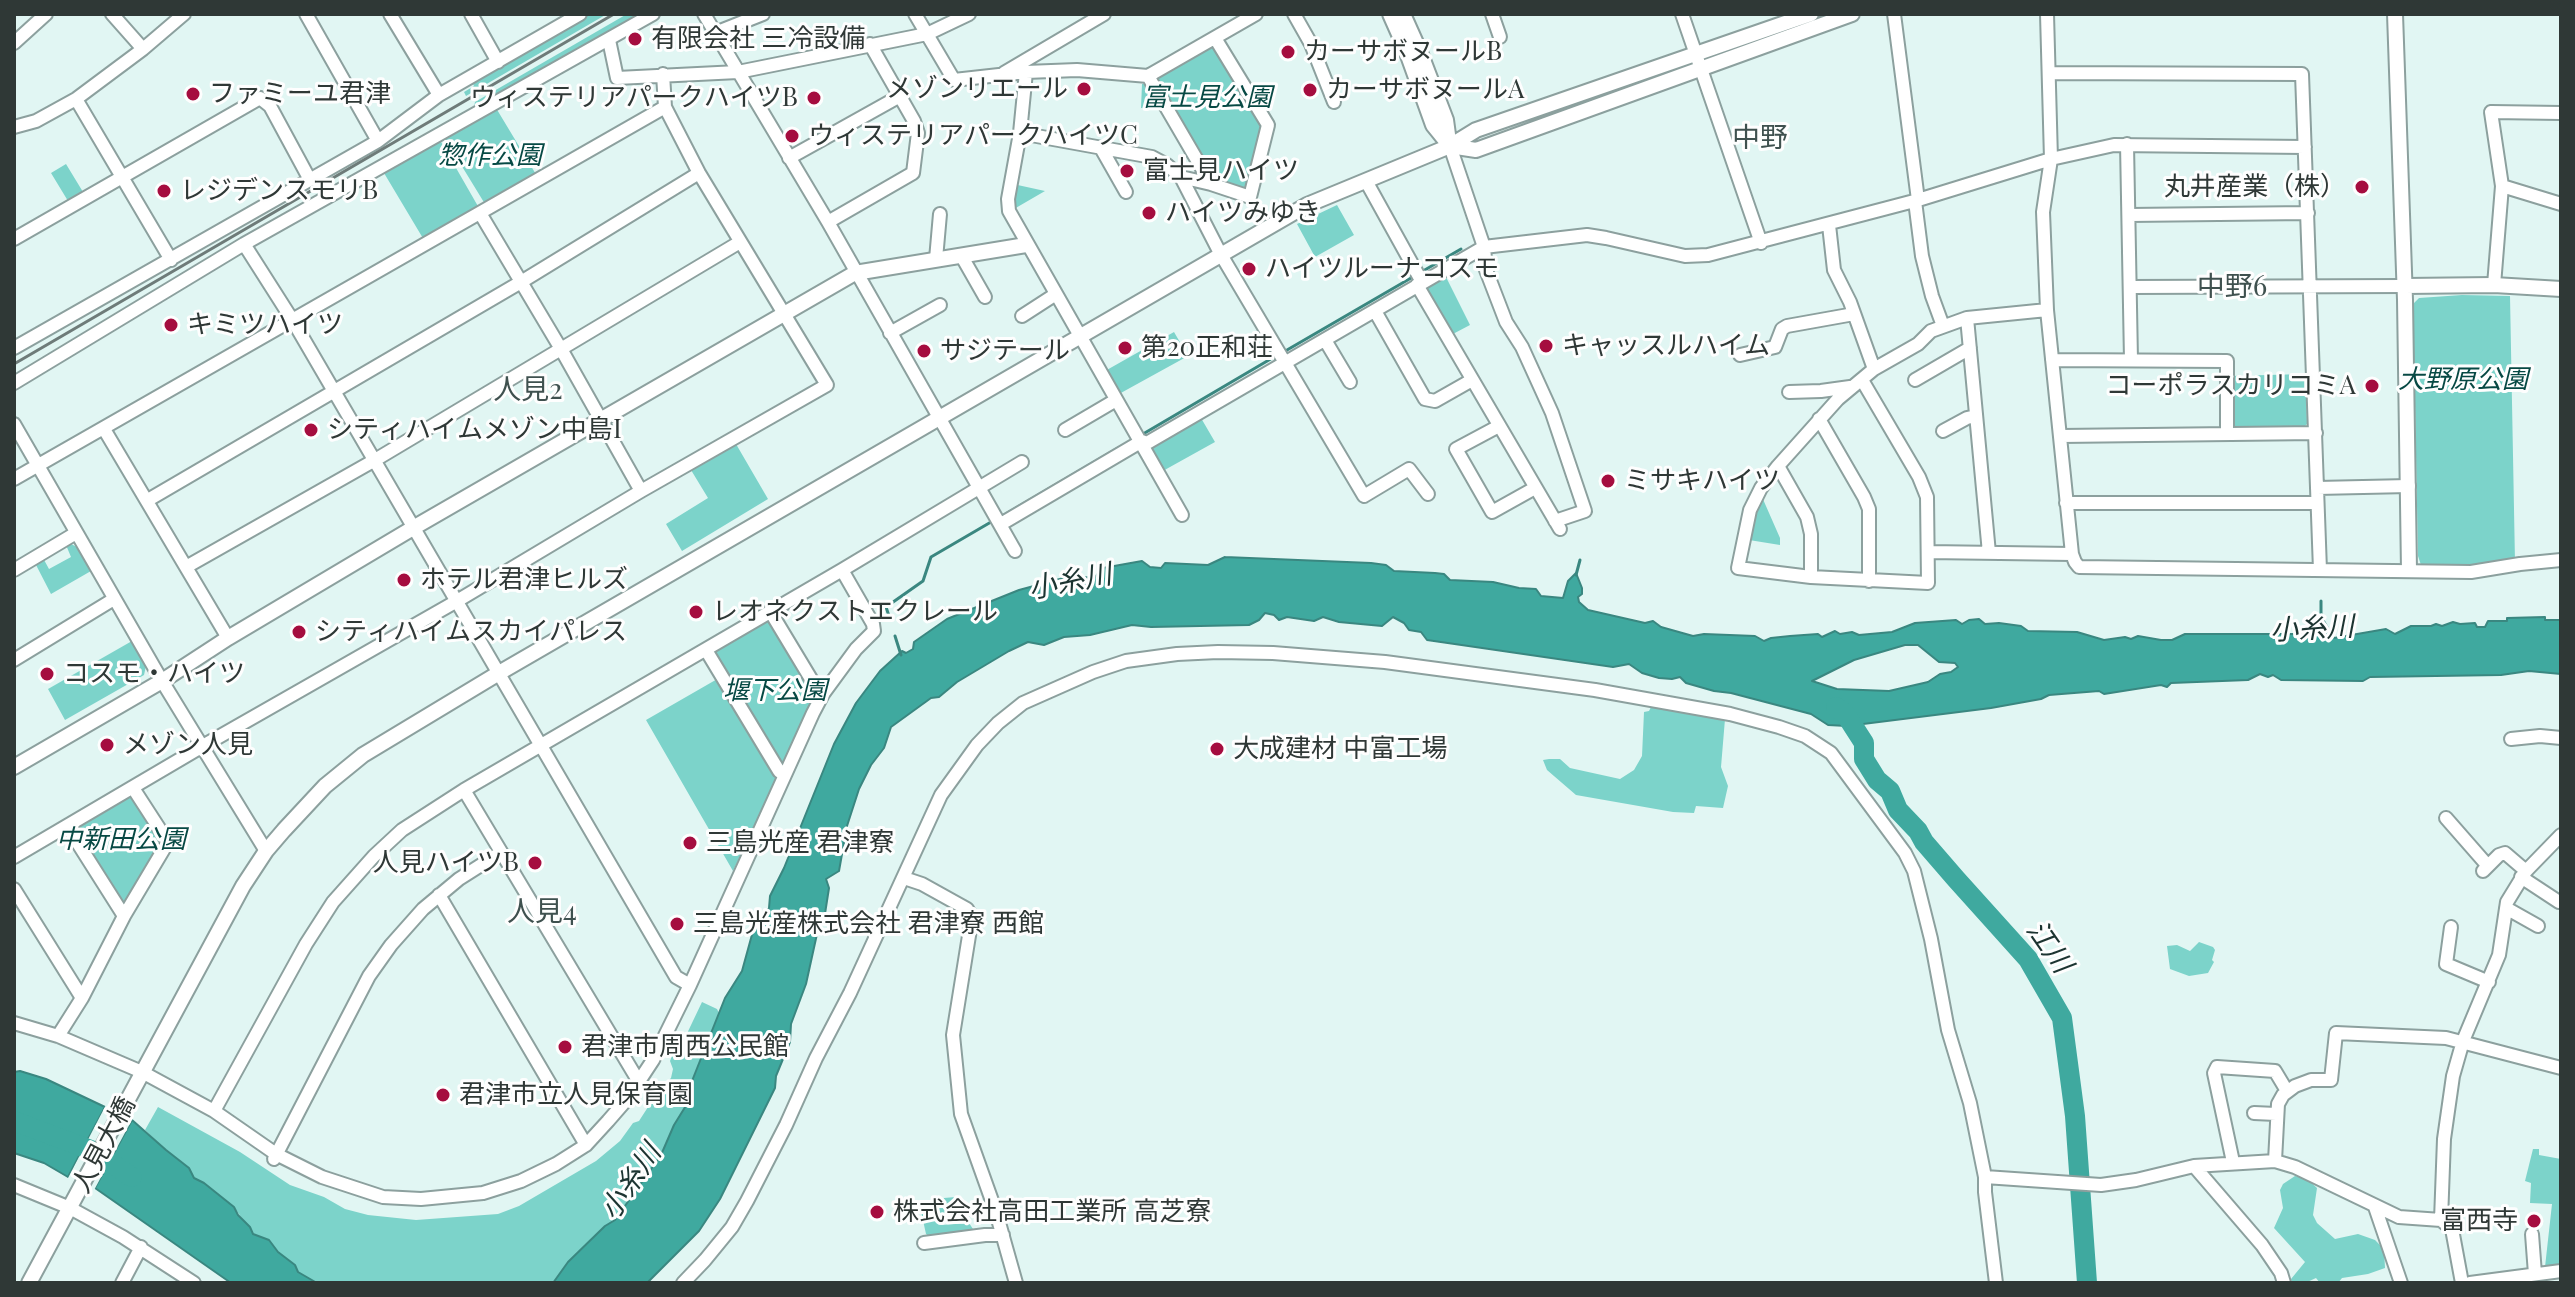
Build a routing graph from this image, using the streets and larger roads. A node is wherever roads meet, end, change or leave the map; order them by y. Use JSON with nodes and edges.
{"nodes":[{"id":1,"x":46,"y":14,"type":"edge"},
{"id":2,"x":112,"y":14,"type":"edge"},
{"id":3,"x":184,"y":14,"type":"edge"},
{"id":4,"x":306,"y":14,"type":"edge"},
{"id":5,"x":390,"y":14,"type":"edge"},
{"id":6,"x":471,"y":14,"type":"edge"},
{"id":7,"x":580,"y":14,"type":"edge"},
{"id":8,"x":653,"y":14,"type":"edge"},
{"id":9,"x":704,"y":14,"type":"edge"},
{"id":10,"x":763,"y":14,"type":"edge"},
{"id":11,"x":915,"y":14,"type":"edge"},
{"id":12,"x":969,"y":14,"type":"edge"},
{"id":13,"x":1104,"y":14,"type":"edge"},
{"id":14,"x":1256,"y":14,"type":"edge"},
{"id":15,"x":1294,"y":14,"type":"edge"},
{"id":16,"x":1390,"y":14,"type":"edge"},
{"id":17,"x":1403,"y":14,"type":"edge"},
{"id":18,"x":1492,"y":14,"type":"edge"},
{"id":19,"x":1682,"y":14,"type":"edge"},
{"id":20,"x":1811,"y":14,"type":"edge"},
{"id":21,"x":1852,"y":14,"type":"edge"},
{"id":22,"x":1894,"y":14,"type":"edge"},
{"id":23,"x":2047,"y":14,"type":"edge"},
{"id":24,"x":2395,"y":14,"type":"edge"},
{"id":25,"x":715,"y":33,"type":"junction"},
{"id":26,"x":927,"y":34,"type":"junction"},
{"id":27,"x":1500,"y":37,"type":"dead end"},
{"id":28,"x":1215,"y":38,"type":"junction"},
{"id":29,"x":609,"y":40,"type":"junction"},
{"id":30,"x":14,"y":43,"type":"edge"},
{"id":31,"x":870,"y":44,"type":"junction"},
{"id":32,"x":143,"y":49,"type":"junction"},
{"id":33,"x":498,"y":62,"type":"junction"},
{"id":34,"x":1699,"y":63,"type":"junction"},
{"id":35,"x":738,"y":72,"type":"junction"},
{"id":36,"x":1026,"y":72,"type":"junction"},
{"id":37,"x":2050,"y":73,"type":"junction"},
{"id":38,"x":663,"y":74,"type":"junction"},
{"id":39,"x":1002,"y":74,"type":"junction"},
{"id":40,"x":1148,"y":76,"type":"junction"},
{"id":41,"x":439,"y":95,"type":"junction"},
{"id":42,"x":900,"y":96,"type":"junction"},
{"id":43,"x":76,"y":99,"type":"junction"},
{"id":44,"x":1334,"y":102,"type":"dead end"},
{"id":45,"x":665,"y":107,"type":"junction"},
{"id":46,"x":2561,"y":113,"type":"edge"},
{"id":47,"x":14,"y":127,"type":"edge"},
{"id":48,"x":1020,"y":133,"type":"junction"},
{"id":49,"x":378,"y":141,"type":"junction"},
{"id":50,"x":2127,"y":144,"type":"junction"},
{"id":51,"x":1450,"y":146,"type":"junction"},
{"id":52,"x":2305,"y":147,"type":"junction"},
{"id":53,"x":1101,"y":148,"type":"junction"},
{"id":54,"x":789,"y":158,"type":"junction"},
{"id":55,"x":2051,"y":159,"type":"junction"},
{"id":56,"x":699,"y":173,"type":"junction"},
{"id":57,"x":123,"y":176,"type":"junction"},
{"id":58,"x":1181,"y":177,"type":"junction"},
{"id":59,"x":310,"y":180,"type":"junction"},
{"id":60,"x":1366,"y":181,"type":"junction"},
{"id":61,"x":1211,"y":184,"type":"junction"},
{"id":62,"x":2502,"y":186,"type":"junction"},
{"id":63,"x":1126,"y":192,"type":"dead end"},
{"id":64,"x":1917,"y":200,"type":"junction"},
{"id":65,"x":2561,"y":204,"type":"edge"},
{"id":66,"x":480,"y":213,"type":"junction"},
{"id":67,"x":2308,"y":213,"type":"junction"},
{"id":68,"x":940,"y":214,"type":"dead end"},
{"id":69,"x":2129,"y":215,"type":"junction"},
{"id":70,"x":828,"y":222,"type":"junction"},
{"id":71,"x":1829,"y":225,"type":"junction"},
{"id":72,"x":14,"y":239,"type":"edge"},
{"id":73,"x":740,"y":242,"type":"junction"},
{"id":74,"x":1761,"y":243,"type":"junction"},
{"id":75,"x":244,"y":244,"type":"junction"},
{"id":76,"x":1026,"y":245,"type":"junction"},
{"id":77,"x":1484,"y":247,"type":"junction"},
{"id":78,"x":1220,"y":253,"type":"junction"},
{"id":79,"x":961,"y":255,"type":"junction"},
{"id":80,"x":936,"y":259,"type":"junction"},
{"id":81,"x":171,"y":260,"type":"junction"},
{"id":82,"x":855,"y":273,"type":"junction"},
{"id":83,"x":521,"y":282,"type":"junction"},
{"id":84,"x":1420,"y":284,"type":"junction"},
{"id":85,"x":2494,"y":285,"type":"junction"},
{"id":86,"x":2405,"y":286,"type":"junction"},
{"id":87,"x":2130,"y":287,"type":"junction"},
{"id":88,"x":2310,"y":288,"type":"junction"},
{"id":89,"x":2561,"y":289,"type":"edge"},
{"id":90,"x":1056,"y":294,"type":"junction"},
{"id":91,"x":985,"y":297,"type":"dead end"},
{"id":92,"x":940,"y":305,"type":"dead end"},
{"id":93,"x":2047,"y":310,"type":"junction"},
{"id":94,"x":1375,"y":311,"type":"junction"},
{"id":95,"x":784,"y":313,"type":"junction"},
{"id":96,"x":1854,"y":314,"type":"junction"},
{"id":97,"x":1022,"y":316,"type":"dead end"},
{"id":98,"x":1967,"y":318,"type":"junction"},
{"id":99,"x":293,"y":321,"type":"junction"},
{"id":100,"x":1943,"y":326,"type":"junction"},
{"id":101,"x":890,"y":333,"type":"junction"},
{"id":102,"x":1080,"y":335,"type":"junction"},
{"id":103,"x":1325,"y":340,"type":"junction"},
{"id":104,"x":14,"y":348,"type":"edge"},
{"id":105,"x":1970,"y":348,"type":"junction"},
{"id":106,"x":561,"y":349,"type":"junction"},
{"id":107,"x":1740,"y":355,"type":"dead end"},
{"id":108,"x":2052,"y":360,"type":"junction"},
{"id":109,"x":2131,"y":360,"type":"junction"},
{"id":110,"x":1286,"y":362,"type":"junction"},
{"id":111,"x":1874,"y":369,"type":"junction"},
{"id":112,"x":1472,"y":380,"type":"junction"},
{"id":113,"x":1915,"y":380,"type":"dead end"},
{"id":114,"x":1350,"y":382,"type":"dead end"},
{"id":115,"x":14,"y":383,"type":"edge"},
{"id":116,"x":1857,"y":383,"type":"junction"},
{"id":117,"x":333,"y":391,"type":"junction"},
{"id":118,"x":1789,"y":392,"type":"dead end"},
{"id":119,"x":1116,"y":400,"type":"junction"},
{"id":120,"x":1976,"y":416,"type":"junction"},
{"id":121,"x":939,"y":417,"type":"junction"},
{"id":122,"x":601,"y":419,"type":"junction"},
{"id":123,"x":1819,"y":419,"type":"junction"},
{"id":124,"x":14,"y":424,"type":"edge"},
{"id":125,"x":1499,"y":426,"type":"junction"},
{"id":126,"x":104,"y":429,"type":"junction"},
{"id":127,"x":1065,"y":430,"type":"dead end"},
{"id":128,"x":1943,"y":431,"type":"dead end"},
{"id":129,"x":2227,"y":433,"type":"junction"},
{"id":130,"x":2316,"y":433,"type":"junction"},
{"id":131,"x":2061,"y":436,"type":"junction"},
{"id":132,"x":1142,"y":441,"type":"junction"},
{"id":133,"x":375,"y":460,"type":"junction"},
{"id":134,"x":1022,"y":462,"type":"dead end"},
{"id":135,"x":38,"y":465,"type":"junction"},
{"id":136,"x":1778,"y":466,"type":"junction"},
{"id":137,"x":14,"y":479,"type":"edge"},
{"id":138,"x":2409,"y":486,"type":"junction"},
{"id":139,"x":980,"y":488,"type":"junction"},
{"id":140,"x":1535,"y":488,"type":"junction"},
{"id":141,"x":2317,"y":488,"type":"junction"},
{"id":142,"x":641,"y":491,"type":"junction"},
{"id":143,"x":1428,"y":494,"type":"dead end"},
{"id":144,"x":148,"y":500,"type":"junction"},
{"id":145,"x":2066,"y":503,"type":"junction"},
{"id":146,"x":2317,"y":503,"type":"junction"},
{"id":147,"x":1182,"y":515,"type":"dead end"},
{"id":148,"x":1001,"y":524,"type":"junction"},
{"id":149,"x":413,"y":528,"type":"junction"},
{"id":150,"x":76,"y":533,"type":"junction"},
{"id":151,"x":1015,"y":551,"type":"dead end"},
{"id":152,"x":1928,"y":552,"type":"junction"},
{"id":153,"x":1989,"y":553,"type":"junction"},
{"id":154,"x":2072,"y":554,"type":"junction"},
{"id":155,"x":2561,"y":560,"type":"edge"},
{"id":156,"x":186,"y":567,"type":"junction"},
{"id":157,"x":14,"y":570,"type":"edge"},
{"id":158,"x":842,"y":570,"type":"junction"},
{"id":159,"x":2320,"y":570,"type":"junction"},
{"id":160,"x":2409,"y":570,"type":"junction"},
{"id":161,"x":1811,"y":577,"type":"junction"},
{"id":162,"x":1869,"y":581,"type":"junction"},
{"id":163,"x":114,"y":599,"type":"junction"},
{"id":164,"x":457,"y":601,"type":"junction"},
{"id":165,"x":770,"y":611,"type":"junction"},
{"id":166,"x":228,"y":638,"type":"junction"},
{"id":167,"x":706,"y":650,"type":"junction"},
{"id":168,"x":14,"y":660,"type":"edge"},
{"id":169,"x":499,"y":673,"type":"junction"},
{"id":170,"x":162,"y":681,"type":"junction"},
{"id":171,"x":823,"y":694,"type":"junction"},
{"id":172,"x":2561,"y":738,"type":"edge"},
{"id":173,"x":2511,"y":739,"type":"dead end"},
{"id":174,"x":201,"y":747,"type":"junction"},
{"id":175,"x":541,"y":747,"type":"junction"},
{"id":176,"x":14,"y":767,"type":"edge"},
{"id":177,"x":784,"y":775,"type":"junction"},
{"id":178,"x":133,"y":788,"type":"junction"},
{"id":179,"x":464,"y":790,"type":"junction"},
{"id":180,"x":2446,"y":818,"type":"dead end"},
{"id":181,"x":67,"y":826,"type":"junction"},
{"id":182,"x":2560,"y":840,"type":"edge"},
{"id":183,"x":266,"y":851,"type":"junction"},
{"id":184,"x":500,"y":853,"type":"junction"},
{"id":185,"x":14,"y":857,"type":"edge"},
{"id":186,"x":2523,"y":874,"type":"junction"},
{"id":187,"x":904,"y":878,"type":"junction"},
{"id":188,"x":14,"y":889,"type":"edge"},
{"id":189,"x":439,"y":895,"type":"junction"},
{"id":190,"x":2559,"y":902,"type":"dead end"},
{"id":191,"x":2506,"y":908,"type":"junction"},
{"id":192,"x":124,"y":916,"type":"junction"},
{"id":193,"x":2538,"y":926,"type":"dead end"},
{"id":194,"x":2451,"y":927,"type":"dead end"},
{"id":195,"x":2489,"y":982,"type":"junction"},
{"id":196,"x":690,"y":985,"type":"junction"},
{"id":197,"x":82,"y":998,"type":"junction"},
{"id":198,"x":14,"y":1023,"type":"edge"},
{"id":199,"x":58,"y":1036,"type":"junction"},
{"id":200,"x":2463,"y":1041,"type":"junction"},
{"id":201,"x":2561,"y":1068,"type":"edge"},
{"id":202,"x":142,"y":1072,"type":"junction"},
{"id":203,"x":639,"y":1082,"type":"junction"},
{"id":204,"x":2287,"y":1091,"type":"junction"},
{"id":205,"x":214,"y":1111,"type":"junction"},
{"id":206,"x":2254,"y":1113,"type":"dead end"},
{"id":207,"x":2276,"y":1114,"type":"junction"},
{"id":208,"x":586,"y":1145,"type":"junction"},
{"id":209,"x":275,"y":1156,"type":"junction"},
{"id":210,"x":2275,"y":1161,"type":"junction"},
{"id":211,"x":2233,"y":1162,"type":"junction"},
{"id":212,"x":2194,"y":1166,"type":"junction"},
{"id":213,"x":1985,"y":1177,"type":"junction"},
{"id":214,"x":14,"y":1185,"type":"edge"},
{"id":215,"x":71,"y":1206,"type":"junction"},
{"id":216,"x":2375,"y":1207,"type":"junction"},
{"id":217,"x":2441,"y":1220,"type":"junction"},
{"id":218,"x":2532,"y":1234,"type":"dead end"},
{"id":219,"x":1003,"y":1235,"type":"junction"},
{"id":220,"x":924,"y":1243,"type":"dead end"},
{"id":221,"x":141,"y":1247,"type":"junction"},
{"id":222,"x":2561,"y":1271,"type":"edge"},
{"id":223,"x":2533,"y":1277,"type":"edge"},
{"id":224,"x":29,"y":1283,"type":"edge"},
{"id":225,"x":122,"y":1283,"type":"edge"},
{"id":226,"x":194,"y":1283,"type":"edge"},
{"id":227,"x":683,"y":1283,"type":"edge"},
{"id":228,"x":1016,"y":1283,"type":"edge"},
{"id":229,"x":1996,"y":1283,"type":"edge"},
{"id":230,"x":2284,"y":1283,"type":"edge"},
{"id":231,"x":2401,"y":1283,"type":"edge"},
{"id":232,"x":2462,"y":1283,"type":"edge"},
{"id":233,"x":2470,"y":1283,"type":"edge"}],
"edges":[{"from":1,"to":30,"type":"street"},
{"from":2,"to":32,"type":"street"},
{"from":3,"to":32,"type":"street"},
{"from":4,"to":49,"type":"street"},
{"from":5,"to":41,"type":"street"},
{"from":6,"to":33,"type":"street"},
{"from":7,"to":33,"type":"street"},
{"from":8,"to":29,"type":"street"},
{"from":9,"to":25,"type":"street"},
{"from":10,"to":25,"type":"street"},
{"from":11,"to":26,"type":"street"},
{"from":12,"to":26,"type":"street"},
{"from":13,"to":39,"type":"street"},
{"from":14,"to":28,"type":"street"},
{"from":15,"to":44,"type":"street"},
{"from":16,"to":51,"type":"street"},
{"from":17,"to":51,"type":"street"},
{"from":18,"to":27,"type":"street"},
{"from":19,"to":34,"type":"street"},
{"from":20,"to":34,"type":"street"},
{"from":21,"to":34,"type":"street"},
{"from":22,"to":64,"type":"street"},
{"from":23,"to":37,"type":"street"},
{"from":24,"to":86,"type":"street"},
{"from":25,"to":35,"type":"street"},
{"from":26,"to":31,"type":"street"},
{"from":26,"to":39,"type":"street"},
{"from":28,"to":40,"type":"street"},
{"from":28,"to":61,"type":"street"},
{"from":29,"to":38,"type":"street"},
{"from":29,"to":75,"type":"street"},
{"from":31,"to":35,"type":"street"},
{"from":31,"to":42,"type":"street"},
{"from":32,"to":43,"type":"street"},
{"from":33,"to":41,"type":"street"},
{"from":34,"to":51,"type":"street","name":"人見大橋"},
{"from":34,"to":74,"type":"street"},
{"from":35,"to":38,"type":"street"},
{"from":35,"to":54,"type":"street"},
{"from":36,"to":39,"type":"street"},
{"from":36,"to":40,"type":"street"},
{"from":36,"to":48,"type":"street"},
{"from":37,"to":52,"type":"street"},
{"from":37,"to":55,"type":"street"},
{"from":38,"to":45,"type":"street"},
{"from":40,"to":61,"type":"street"},
{"from":41,"to":49,"type":"street"},
{"from":42,"to":54,"type":"street"},
{"from":42,"to":70,"type":"street"},
{"from":43,"to":47,"type":"street"},
{"from":43,"to":57,"type":"street"},
{"from":45,"to":56,"type":"street"},
{"from":45,"to":66,"type":"street"},
{"from":46,"to":62,"type":"street"},
{"from":48,"to":53,"type":"street"},
{"from":48,"to":76,"type":"street"},
{"from":49,"to":59,"type":"street"},
{"from":50,"to":52,"type":"street"},
{"from":50,"to":55,"type":"street"},
{"from":50,"to":69,"type":"street"},
{"from":51,"to":60,"type":"street","name":"人見大橋"},
{"from":51,"to":77,"type":"street"},
{"from":52,"to":67,"type":"street"},
{"from":53,"to":58,"type":"street"},
{"from":53,"to":63,"type":"street"},
{"from":54,"to":70,"type":"street"},
{"from":55,"to":64,"type":"street"},
{"from":55,"to":93,"type":"street"},
{"from":56,"to":73,"type":"street"},
{"from":56,"to":83,"type":"street"},
{"from":57,"to":59,"type":"street"},
{"from":57,"to":72,"type":"street"},
{"from":57,"to":81,"type":"street"},
{"from":58,"to":61,"type":"street"},
{"from":58,"to":78,"type":"street"},
{"from":59,"to":81,"type":"street"},
{"from":60,"to":78,"type":"street","name":"人見大橋"},
{"from":60,"to":84,"type":"street"},
{"from":62,"to":65,"type":"street"},
{"from":62,"to":85,"type":"street"},
{"from":64,"to":71,"type":"street"},
{"from":64,"to":100,"type":"street"},
{"from":66,"to":83,"type":"street"},
{"from":66,"to":99,"type":"street"},
{"from":67,"to":69,"type":"street"},
{"from":67,"to":88,"type":"street"},
{"from":68,"to":80,"type":"street"},
{"from":69,"to":87,"type":"street"},
{"from":70,"to":82,"type":"street"},
{"from":71,"to":74,"type":"street"},
{"from":71,"to":96,"type":"street"},
{"from":73,"to":95,"type":"street"},
{"from":73,"to":106,"type":"street"},
{"from":74,"to":77,"type":"street"},
{"from":75,"to":99,"type":"street"},
{"from":75,"to":115,"type":"street"},
{"from":76,"to":79,"type":"street"},
{"from":76,"to":90,"type":"street"},
{"from":77,"to":84,"type":"street"},
{"from":77,"to":140,"type":"street"},
{"from":78,"to":102,"type":"street","name":"人見大橋"},
{"from":78,"to":110,"type":"street"},
{"from":79,"to":80,"type":"street"},
{"from":79,"to":91,"type":"street"},
{"from":80,"to":82,"type":"street"},
{"from":81,"to":104,"type":"street"},
{"from":82,"to":95,"type":"street"},
{"from":82,"to":101,"type":"street"},
{"from":83,"to":106,"type":"street"},
{"from":83,"to":117,"type":"street"},
{"from":84,"to":94,"type":"street"},
{"from":84,"to":112,"type":"street"},
{"from":85,"to":86,"type":"street"},
{"from":85,"to":89,"type":"street"},
{"from":86,"to":88,"type":"street"},
{"from":86,"to":138,"type":"street"},
{"from":87,"to":88,"type":"street"},
{"from":87,"to":109,"type":"street"},
{"from":88,"to":130,"type":"street"},
{"from":90,"to":97,"type":"street"},
{"from":90,"to":102,"type":"street"},
{"from":92,"to":101,"type":"street"},
{"from":93,"to":98,"type":"street"},
{"from":93,"to":108,"type":"street"},
{"from":94,"to":103,"type":"street"},
{"from":94,"to":112,"type":"street"},
{"from":95,"to":122,"type":"street"},
{"from":95,"to":142,"type":"street"},
{"from":96,"to":107,"type":"street"},
{"from":96,"to":111,"type":"street"},
{"from":98,"to":100,"type":"street"},
{"from":98,"to":105,"type":"street"},
{"from":99,"to":117,"type":"street"},
{"from":99,"to":126,"type":"street"},
{"from":100,"to":111,"type":"street"},
{"from":101,"to":121,"type":"street"},
{"from":102,"to":119,"type":"street"},
{"from":102,"to":121,"type":"street","name":"人見大橋"},
{"from":103,"to":110,"type":"street"},
{"from":103,"to":114,"type":"street"},
{"from":105,"to":113,"type":"street"},
{"from":105,"to":120,"type":"street"},
{"from":106,"to":122,"type":"street"},
{"from":106,"to":133,"type":"street"},
{"from":108,"to":109,"type":"street"},
{"from":108,"to":131,"type":"street"},
{"from":109,"to":129,"type":"street"},
{"from":110,"to":132,"type":"street"},
{"from":110,"to":143,"type":"street"},
{"from":111,"to":116,"type":"street"},
{"from":112,"to":125,"type":"street"},
{"from":116,"to":118,"type":"street"},
{"from":116,"to":123,"type":"street"},
{"from":116,"to":152,"type":"street"},
{"from":117,"to":133,"type":"street"},
{"from":117,"to":144,"type":"street"},
{"from":119,"to":127,"type":"street"},
{"from":119,"to":132,"type":"street"},
{"from":120,"to":128,"type":"street"},
{"from":120,"to":153,"type":"street"},
{"from":121,"to":139,"type":"street"},
{"from":121,"to":169,"type":"street","name":"人見大橋"},
{"from":122,"to":142,"type":"street"},
{"from":122,"to":149,"type":"street"},
{"from":123,"to":136,"type":"street"},
{"from":123,"to":162,"type":"street"},
{"from":124,"to":135,"type":"street"},
{"from":125,"to":140,"type":"street"},
{"from":125,"to":140,"type":"street"},
{"from":126,"to":135,"type":"street"},
{"from":126,"to":144,"type":"street"},
{"from":129,"to":130,"type":"street"},
{"from":129,"to":131,"type":"street"},
{"from":130,"to":141,"type":"street"},
{"from":131,"to":145,"type":"street"},
{"from":132,"to":147,"type":"street"},
{"from":132,"to":148,"type":"street"},
{"from":133,"to":149,"type":"street"},
{"from":133,"to":156,"type":"street"},
{"from":134,"to":139,"type":"street"},
{"from":135,"to":137,"type":"street"},
{"from":135,"to":150,"type":"street"},
{"from":136,"to":161,"type":"street"},
{"from":136,"to":161,"type":"street"},
{"from":138,"to":141,"type":"street"},
{"from":138,"to":160,"type":"street"},
{"from":139,"to":148,"type":"street"},
{"from":139,"to":158,"type":"street"},
{"from":141,"to":146,"type":"street"},
{"from":142,"to":164,"type":"street"},
{"from":144,"to":156,"type":"street"},
{"from":145,"to":146,"type":"street"},
{"from":145,"to":154,"type":"street"},
{"from":146,"to":159,"type":"street"},
{"from":148,"to":151,"type":"street"},
{"from":149,"to":164,"type":"street"},
{"from":149,"to":166,"type":"street"},
{"from":150,"to":157,"type":"street"},
{"from":150,"to":163,"type":"street"},
{"from":152,"to":153,"type":"street"},
{"from":152,"to":162,"type":"street"},
{"from":153,"to":154,"type":"street"},
{"from":154,"to":159,"type":"street"},
{"from":155,"to":160,"type":"street"},
{"from":156,"to":166,"type":"street"},
{"from":158,"to":165,"type":"street"},
{"from":158,"to":171,"type":"street"},
{"from":159,"to":160,"type":"street"},
{"from":161,"to":162,"type":"street"},
{"from":163,"to":168,"type":"street"},
{"from":163,"to":170,"type":"street"},
{"from":164,"to":169,"type":"street"},
{"from":164,"to":174,"type":"street"},
{"from":165,"to":167,"type":"street"},
{"from":165,"to":171,"type":"street"},
{"from":166,"to":170,"type":"street"},
{"from":167,"to":175,"type":"street"},
{"from":167,"to":177,"type":"street"},
{"from":169,"to":175,"type":"street"},
{"from":169,"to":183,"type":"street","name":"人見大橋"},
{"from":170,"to":174,"type":"street"},
{"from":170,"to":176,"type":"street"},
{"from":171,"to":177,"type":"street"},
{"from":172,"to":173,"type":"street"},
{"from":174,"to":178,"type":"street"},
{"from":174,"to":183,"type":"street"},
{"from":175,"to":179,"type":"street"},
{"from":175,"to":196,"type":"street"},
{"from":177,"to":196,"type":"street"},
{"from":178,"to":181,"type":"street"},
{"from":178,"to":192,"type":"street"},
{"from":179,"to":184,"type":"street"},
{"from":179,"to":205,"type":"street"},
{"from":180,"to":186,"type":"street"},
{"from":181,"to":185,"type":"street"},
{"from":181,"to":192,"type":"street"},
{"from":182,"to":186,"type":"street"},
{"from":183,"to":202,"type":"street","name":"人見大橋"},
{"from":184,"to":189,"type":"street"},
{"from":184,"to":203,"type":"street"},
{"from":186,"to":190,"type":"street"},
{"from":186,"to":191,"type":"street"},
{"from":187,"to":213,"type":"street"},
{"from":187,"to":219,"type":"street"},
{"from":187,"to":227,"type":"street"},
{"from":188,"to":197,"type":"street"},
{"from":189,"to":208,"type":"street"},
{"from":189,"to":209,"type":"street"},
{"from":191,"to":193,"type":"street"},
{"from":191,"to":195,"type":"street"},
{"from":192,"to":197,"type":"street"},
{"from":194,"to":195,"type":"street"},
{"from":195,"to":200,"type":"street"},
{"from":196,"to":203,"type":"street"},
{"from":197,"to":199,"type":"street"},
{"from":198,"to":199,"type":"street"},
{"from":199,"to":202,"type":"street"},
{"from":200,"to":201,"type":"street"},
{"from":200,"to":204,"type":"street"},
{"from":200,"to":217,"type":"street"},
{"from":202,"to":205,"type":"street"},
{"from":202,"to":215,"type":"street","name":"人見大橋"},
{"from":203,"to":208,"type":"street"},
{"from":204,"to":207,"type":"street"},
{"from":204,"to":211,"type":"street"},
{"from":205,"to":209,"type":"street"},
{"from":206,"to":207,"type":"street"},
{"from":207,"to":210,"type":"street"},
{"from":208,"to":209,"type":"street"},
{"from":210,"to":211,"type":"street"},
{"from":210,"to":216,"type":"street"},
{"from":211,"to":212,"type":"street"},
{"from":212,"to":213,"type":"street"},
{"from":212,"to":230,"type":"street"},
{"from":213,"to":229,"type":"street"},
{"from":214,"to":215,"type":"street"},
{"from":215,"to":221,"type":"street"},
{"from":215,"to":224,"type":"street","name":"人見大橋"},
{"from":216,"to":217,"type":"street"},
{"from":216,"to":231,"type":"street"},
{"from":217,"to":232,"type":"street"},
{"from":218,"to":223,"type":"street"},
{"from":219,"to":220,"type":"street"},
{"from":219,"to":228,"type":"street"},
{"from":221,"to":225,"type":"street"},
{"from":221,"to":226,"type":"street"},
{"from":222,"to":223,"type":"street"},
{"from":223,"to":233,"type":"street"}]}
